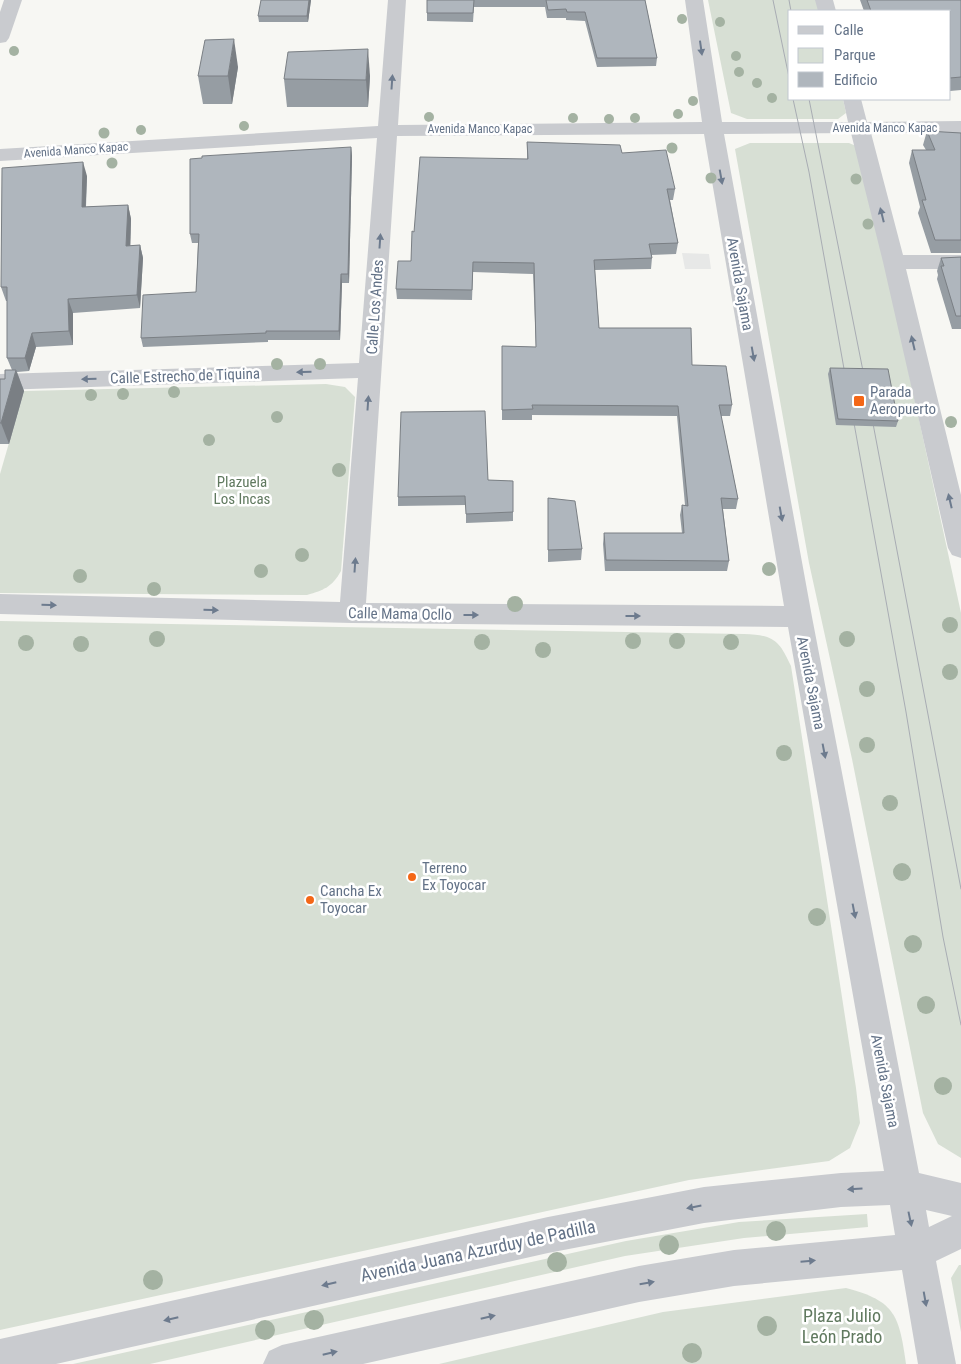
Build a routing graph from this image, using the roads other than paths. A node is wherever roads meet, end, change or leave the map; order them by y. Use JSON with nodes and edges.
{"nodes":[{"id":1,"x":13,"y":0,"type":"edge"},
{"id":2,"x":398,"y":0,"type":"edge"},
{"id":3,"x":694,"y":0,"type":"edge"},
{"id":4,"x":0,"y":38,"type":"edge"},
{"id":5,"x":852,"y":100,"type":"edge"},
{"id":6,"x":961,"y":127,"type":"edge"},
{"id":7,"x":860,"y":128,"type":"junction"},
{"id":8,"x":713,"y":129,"type":"junction"},
{"id":9,"x":388,"y":131,"type":"junction"},
{"id":10,"x":0,"y":155,"type":"edge"},
{"id":11,"x":894,"y":262,"type":"junction"},
{"id":12,"x":961,"y":262,"type":"edge"},
{"id":13,"x":370,"y":370,"type":"junction"},
{"id":14,"x":0,"y":382,"type":"edge"},
{"id":15,"x":961,"y":548,"type":"edge"},
{"id":16,"x":0,"y":604,"type":"edge"},
{"id":17,"x":352,"y":614,"type":"junction"},
{"id":18,"x":799,"y":617,"type":"junction"},
{"id":19,"x":904,"y":1187,"type":"junction"},
{"id":20,"x":961,"y":1201,"type":"edge"},
{"id":21,"x":961,"y":1230,"type":"edge"},
{"id":22,"x":917,"y":1251,"type":"junction"},
{"id":23,"x":0,"y":1358,"type":"edge"},
{"id":24,"x":282,"y":1364,"type":"edge"},
{"id":25,"x":937,"y":1364,"type":"edge"}],
"edges":[{"from":1,"to":4,"type":"street"},
{"from":9,"to":2,"type":"street","name":"Calle Los Andes","one_way":true},
{"from":3,"to":8,"type":"street","name":"Avenida Sajama","one_way":true},
{"from":5,"to":7,"type":"street"},
{"from":6,"to":7,"type":"street","name":"Avenida Manco Kapac"},
{"from":7,"to":8,"type":"street","name":"Avenida Manco Kapac"},
{"from":11,"to":7,"type":"street","one_way":true},
{"from":8,"to":9,"type":"street","name":"Avenida Manco Kapac"},
{"from":8,"to":18,"type":"street","name":"Avenida Sajama","one_way":true},
{"from":9,"to":10,"type":"street","name":"Avenida Manco Kapac"},
{"from":13,"to":9,"type":"street","name":"Calle Los Andes","one_way":true},
{"from":11,"to":12,"type":"street"},
{"from":15,"to":11,"type":"street","one_way":true},
{"from":13,"to":14,"type":"street","name":"Calle Estrecho de Tiquina","one_way":true},
{"from":17,"to":13,"type":"street","name":"Calle Los Andes","one_way":true},
{"from":16,"to":17,"type":"street","name":"Calle Mama Ocllo","one_way":true},
{"from":17,"to":18,"type":"street","name":"Calle Mama Ocllo","one_way":true},
{"from":18,"to":19,"type":"street","name":"Avenida Sajama","one_way":true},
{"from":19,"to":20,"type":"street","name":"Avenida Juana Azurduy de Padilla"},
{"from":19,"to":22,"type":"street","name":"Avenida Sajama","one_way":true},
{"from":19,"to":23,"type":"street","name":"Avenida Juana Azurduy de Padilla","one_way":true},
{"from":21,"to":22,"type":"street"},
{"from":24,"to":22,"type":"street","one_way":true},
{"from":22,"to":25,"type":"street","name":"Avenida Sajama","one_way":true}]}
